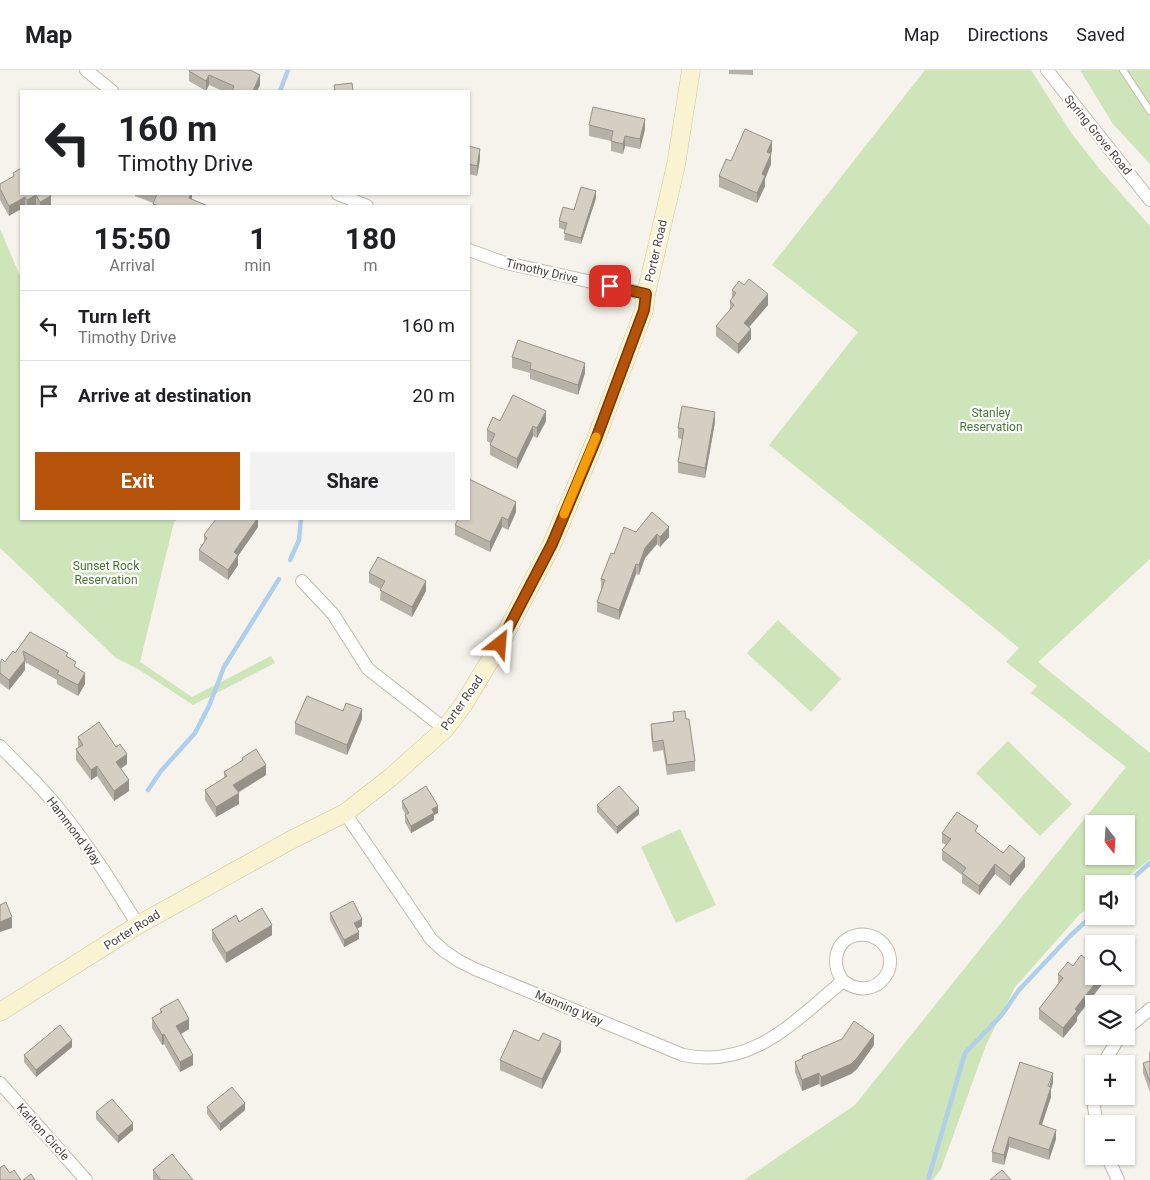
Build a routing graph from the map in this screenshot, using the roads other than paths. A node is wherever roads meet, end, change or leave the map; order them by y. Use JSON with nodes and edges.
{"nodes":[{"id":1,"x":86,"y":70,"type":"edge"},
{"id":2,"x":691,"y":70,"type":"edge"},
{"id":3,"x":1047,"y":70,"type":"edge"},
{"id":4,"x":1123,"y":70,"type":"edge"},
{"id":5,"x":111,"y":90,"type":"edge"},
{"id":6,"x":1149,"y":107,"type":"edge"},
{"id":7,"x":340,"y":195,"type":"edge"},
{"id":8,"x":1150,"y":200,"type":"edge"},
{"id":9,"x":365,"y":205,"type":"edge"},
{"id":10,"x":470,"y":250,"type":"edge"},
{"id":11,"x":646,"y":294,"type":"junction"},
{"id":12,"x":302,"y":581,"type":"dead end"},
{"id":13,"x":445,"y":730,"type":"junction"},
{"id":14,"x":0,"y":746,"type":"edge"},
{"id":15,"x":344,"y":813,"type":"junction"},
{"id":16,"x":138,"y":925,"type":"junction"},
{"id":17,"x":843,"y":981,"type":"junction"},
{"id":18,"x":1150,"y":1009,"type":"edge"},
{"id":19,"x":0,"y":1012,"type":"edge"},
{"id":20,"x":1135,"y":1022,"type":"edge"},
{"id":21,"x":0,"y":1083,"type":"edge"},
{"id":22,"x":1111,"y":1165,"type":"edge"},
{"id":23,"x":86,"y":1180,"type":"edge"},
{"id":24,"x":1118,"y":1180,"type":"edge"}],
"edges":[{"from":1,"to":5,"type":"street"},
{"from":2,"to":11,"type":"street","name":"Porter Road"},
{"from":3,"to":8,"type":"street","name":"Spring Grove Road"},
{"from":4,"to":6,"type":"lane"},
{"from":7,"to":9,"type":"street"},
{"from":10,"to":11,"type":"street","name":"Timothy Drive"},
{"from":11,"to":13,"type":"street","name":"Porter Road"},
{"from":12,"to":13,"type":"street"},
{"from":13,"to":15,"type":"street","name":"Porter Road"},
{"from":14,"to":16,"type":"street","name":"Hammond Way"},
{"from":15,"to":16,"type":"street","name":"Porter Road"},
{"from":15,"to":17,"type":"street","name":"Manning Way"},
{"from":16,"to":19,"type":"street","name":"Porter Road"},
{"from":17,"to":17,"type":"street"},
{"from":18,"to":20,"type":"street"},
{"from":21,"to":23,"type":"street","name":"Karlton Circle"},
{"from":22,"to":24,"type":"street"}]}
